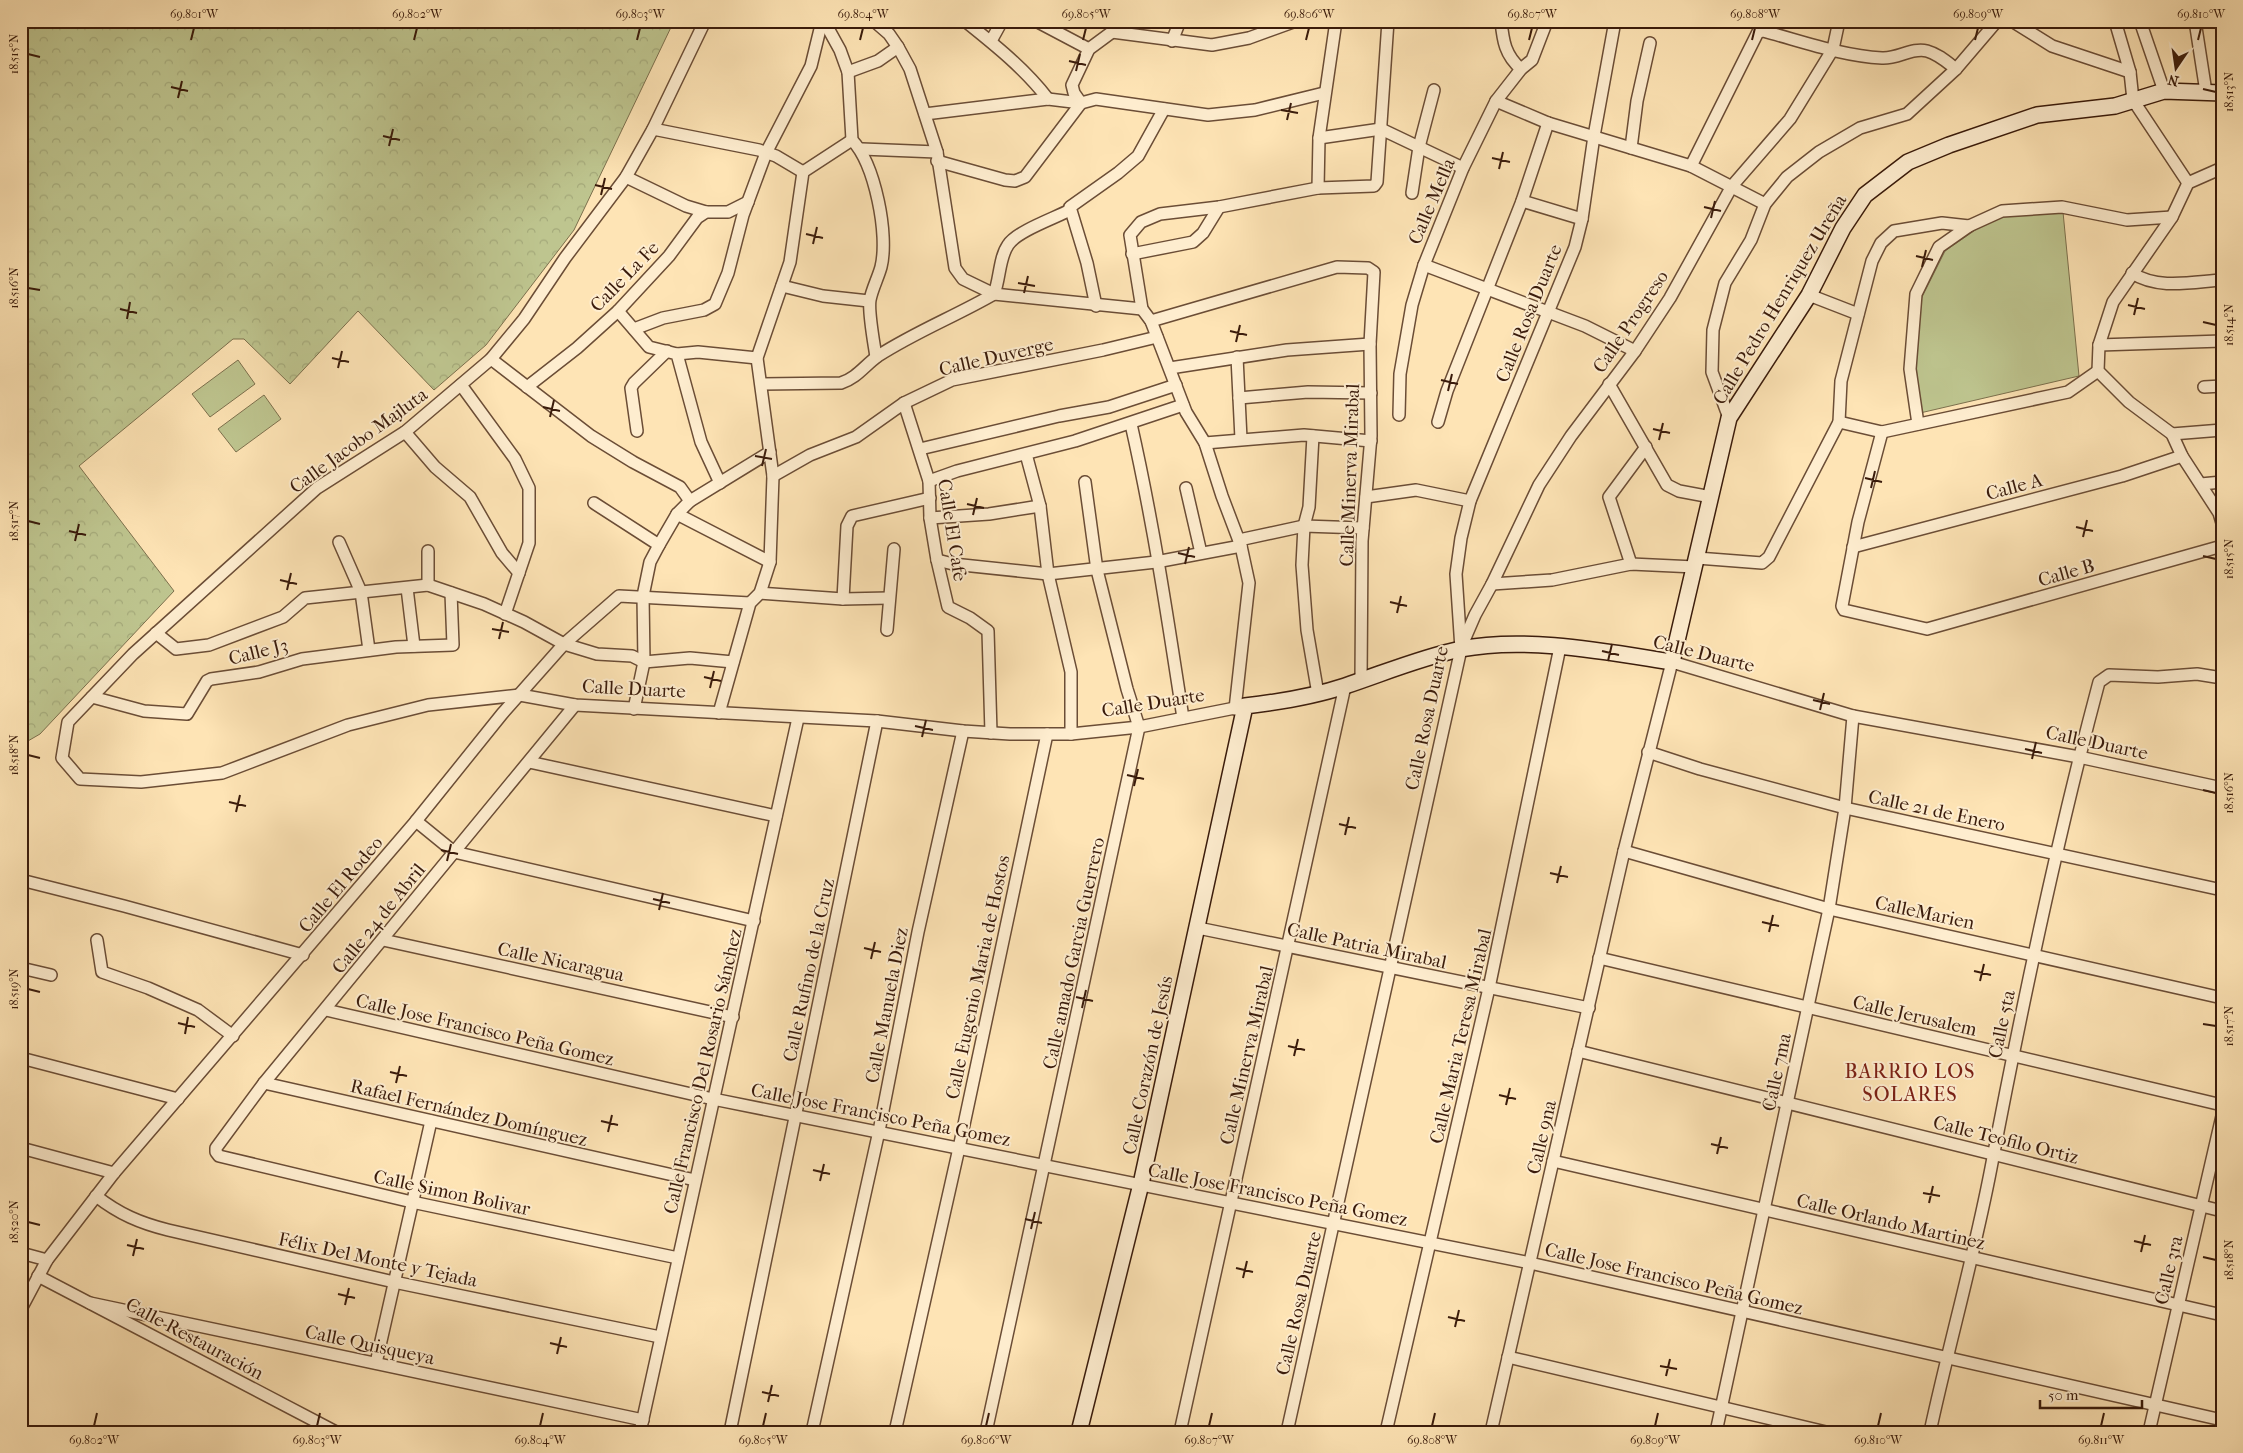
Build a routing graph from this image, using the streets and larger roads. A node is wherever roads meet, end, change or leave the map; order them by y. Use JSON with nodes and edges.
{"nodes":[{"id":1,"x":705,"y":21,"type":"edge"},
{"id":2,"x":823,"y":21,"type":"edge"},
{"id":3,"x":874,"y":21,"type":"edge"},
{"id":4,"x":965,"y":21,"type":"edge"},
{"id":5,"x":1002,"y":21,"type":"edge"},
{"id":6,"x":1036,"y":21,"type":"edge"},
{"id":7,"x":1120,"y":21,"type":"edge"},
{"id":8,"x":1180,"y":21,"type":"edge"},
{"id":9,"x":1296,"y":21,"type":"edge"},
{"id":10,"x":1336,"y":21,"type":"edge"},
{"id":11,"x":1388,"y":21,"type":"edge"},
{"id":12,"x":1500,"y":21,"type":"edge"},
{"id":13,"x":1547,"y":21,"type":"edge"},
{"id":14,"x":1615,"y":21,"type":"edge"},
{"id":15,"x":1839,"y":21,"type":"edge"},
{"id":16,"x":1997,"y":21,"type":"edge"},
{"id":17,"x":2012,"y":21,"type":"edge"},
{"id":18,"x":2115,"y":21,"type":"edge"},
{"id":19,"x":2140,"y":21,"type":"edge"},
{"id":20,"x":2195,"y":21,"type":"edge"},
{"id":21,"x":1271,"y":25,"type":"edge"},
{"id":22,"x":1112,"y":32,"type":"junction"},
{"id":23,"x":991,"y":41,"type":"junction"},
{"id":24,"x":1172,"y":41,"type":"junction"},
{"id":25,"x":1650,"y":43,"type":"dead end"},
{"id":26,"x":898,"y":47,"type":"junction"},
{"id":27,"x":1089,"y":49,"type":"junction"},
{"id":28,"x":1833,"y":50,"type":"junction"},
{"id":29,"x":1521,"y":69,"type":"junction"},
{"id":30,"x":1956,"y":69,"type":"junction"},
{"id":31,"x":848,"y":72,"type":"junction"},
{"id":32,"x":2130,"y":72,"type":"junction"},
{"id":33,"x":1434,"y":90,"type":"dead end"},
{"id":34,"x":2164,"y":91,"type":"junction"},
{"id":35,"x":2206,"y":92,"type":"junction"},
{"id":36,"x":1324,"y":93,"type":"junction"},
{"id":37,"x":2222,"y":93,"type":"edge"},
{"id":38,"x":1048,"y":99,"type":"junction"},
{"id":39,"x":2133,"y":100,"type":"junction"},
{"id":40,"x":1496,"y":101,"type":"junction"},
{"id":41,"x":1081,"y":103,"type":"junction"},
{"id":42,"x":1164,"y":109,"type":"junction"},
{"id":43,"x":925,"y":114,"type":"junction"},
{"id":44,"x":1548,"y":122,"type":"junction"},
{"id":45,"x":654,"y":129,"type":"junction"},
{"id":46,"x":1381,"y":129,"type":"junction"},
{"id":47,"x":1594,"y":136,"type":"junction"},
{"id":48,"x":1319,"y":138,"type":"junction"},
{"id":49,"x":852,"y":140,"type":"junction"},
{"id":50,"x":1419,"y":147,"type":"junction"},
{"id":51,"x":1631,"y":148,"type":"junction"},
{"id":52,"x":862,"y":150,"type":"junction"},
{"id":53,"x":766,"y":153,"type":"junction"},
{"id":54,"x":937,"y":156,"type":"junction"},
{"id":55,"x":1691,"y":166,"type":"junction"},
{"id":56,"x":1463,"y":168,"type":"junction"},
{"id":57,"x":2222,"y":168,"type":"edge"},
{"id":58,"x":803,"y":172,"type":"junction"},
{"id":59,"x":626,"y":177,"type":"junction"},
{"id":60,"x":2188,"y":183,"type":"junction"},
{"id":61,"x":1732,"y":186,"type":"junction"},
{"id":62,"x":1318,"y":188,"type":"junction"},
{"id":63,"x":1412,"y":192,"type":"dead end"},
{"id":64,"x":1522,"y":201,"type":"junction"},
{"id":65,"x":748,"y":202,"type":"junction"},
{"id":66,"x":1766,"y":204,"type":"junction"},
{"id":67,"x":1219,"y":207,"type":"junction"},
{"id":68,"x":1070,"y":210,"type":"junction"},
{"id":69,"x":706,"y":212,"type":"junction"},
{"id":70,"x":2172,"y":217,"type":"junction"},
{"id":71,"x":1582,"y":219,"type":"junction"},
{"id":72,"x":1969,"y":226,"type":"junction"},
{"id":73,"x":1132,"y":254,"type":"junction"},
{"id":74,"x":1424,"y":265,"type":"junction"},
{"id":75,"x":2132,"y":273,"type":"junction"},
{"id":76,"x":2222,"y":280,"type":"edge"},
{"id":77,"x":782,"y":286,"type":"junction"},
{"id":78,"x":1486,"y":289,"type":"junction"},
{"id":79,"x":994,"y":294,"type":"junction"},
{"id":80,"x":1809,"y":295,"type":"junction"},
{"id":81,"x":870,"y":301,"type":"junction"},
{"id":82,"x":1096,"y":306,"type":"junction"},
{"id":83,"x":1142,"y":310,"type":"junction"},
{"id":84,"x":618,"y":311,"type":"junction"},
{"id":85,"x":1547,"y":311,"type":"junction"},
{"id":86,"x":1858,"y":314,"type":"junction"},
{"id":87,"x":1151,"y":321,"type":"junction"},
{"id":88,"x":634,"y":329,"type":"junction"},
{"id":89,"x":1158,"y":337,"type":"junction"},
{"id":90,"x":2222,"y":341,"type":"edge"},
{"id":91,"x":1370,"y":344,"type":"junction"},
{"id":92,"x":2099,"y":345,"type":"junction"},
{"id":93,"x":1635,"y":351,"type":"junction"},
{"id":94,"x":672,"y":352,"type":"junction"},
{"id":95,"x":876,"y":357,"type":"junction"},
{"id":96,"x":1237,"y":357,"type":"junction"},
{"id":97,"x":757,"y":358,"type":"junction"},
{"id":98,"x":491,"y":359,"type":"junction"},
{"id":99,"x":1170,"y":368,"type":"junction"},
{"id":100,"x":2098,"y":372,"type":"junction"},
{"id":101,"x":762,"y":384,"type":"junction"},
{"id":102,"x":1609,"y":384,"type":"junction"},
{"id":103,"x":461,"y":385,"type":"junction"},
{"id":104,"x":1176,"y":385,"type":"junction"},
{"id":105,"x":527,"y":386,"type":"junction"},
{"id":106,"x":2222,"y":386,"type":"edge"},
{"id":107,"x":2204,"y":387,"type":"dead end"},
{"id":108,"x":1371,"y":393,"type":"junction"},
{"id":109,"x":1239,"y":398,"type":"junction"},
{"id":110,"x":904,"y":403,"type":"junction"},
{"id":111,"x":1183,"y":405,"type":"junction"},
{"id":112,"x":1398,"y":415,"type":"dead end"},
{"id":113,"x":1729,"y":418,"type":"junction"},
{"id":114,"x":1438,"y":422,"type":"dead end"},
{"id":115,"x":1839,"y":422,"type":"junction"},
{"id":116,"x":1131,"y":424,"type":"junction"},
{"id":117,"x":1918,"y":424,"type":"junction"},
{"id":118,"x":2222,"y":430,"type":"edge"},
{"id":119,"x":637,"y":431,"type":"dead end"},
{"id":120,"x":405,"y":432,"type":"junction"},
{"id":121,"x":1882,"y":432,"type":"junction"},
{"id":122,"x":2172,"y":434,"type":"junction"},
{"id":123,"x":1313,"y":436,"type":"junction"},
{"id":124,"x":1241,"y":439,"type":"junction"},
{"id":125,"x":1371,"y":441,"type":"junction"},
{"id":126,"x":1205,"y":443,"type":"junction"},
{"id":127,"x":1646,"y":446,"type":"junction"},
{"id":128,"x":920,"y":448,"type":"junction"},
{"id":129,"x":770,"y":452,"type":"junction"},
{"id":130,"x":1026,"y":454,"type":"junction"},
{"id":131,"x":2182,"y":456,"type":"junction"},
{"id":132,"x":773,"y":476,"type":"junction"},
{"id":133,"x":929,"y":481,"type":"junction"},
{"id":134,"x":1085,"y":482,"type":"dead end"},
{"id":135,"x":2222,"y":482,"type":"edge"},
{"id":136,"x":720,"y":483,"type":"junction"},
{"id":137,"x":2202,"y":484,"type":"junction"},
{"id":138,"x":1186,"y":488,"type":"dead end"},
{"id":139,"x":1366,"y":497,"type":"junction"},
{"id":140,"x":1711,"y":497,"type":"junction"},
{"id":141,"x":930,"y":498,"type":"junction"},
{"id":142,"x":690,"y":501,"type":"junction"},
{"id":143,"x":1470,"y":501,"type":"junction"},
{"id":144,"x":594,"y":503,"type":"dead end"},
{"id":145,"x":1040,"y":506,"type":"junction"},
{"id":146,"x":677,"y":514,"type":"junction"},
{"id":147,"x":930,"y":518,"type":"junction"},
{"id":148,"x":2222,"y":523,"type":"edge"},
{"id":149,"x":1304,"y":526,"type":"junction"},
{"id":150,"x":1363,"y":528,"type":"junction"},
{"id":151,"x":339,"y":542,"type":"dead end"},
{"id":152,"x":1240,"y":543,"type":"junction"},
{"id":153,"x":659,"y":545,"type":"junction"},
{"id":154,"x":2222,"y":546,"type":"edge"},
{"id":155,"x":1853,"y":547,"type":"junction"},
{"id":156,"x":894,"y":549,"type":"dead end"},
{"id":157,"x":428,"y":551,"type":"dead end"},
{"id":158,"x":1201,"y":553,"type":"junction"},
{"id":159,"x":937,"y":560,"type":"junction"},
{"id":160,"x":770,"y":562,"type":"junction"},
{"id":161,"x":1156,"y":562,"type":"junction"},
{"id":162,"x":1696,"y":563,"type":"junction"},
{"id":163,"x":1631,"y":564,"type":"junction"},
{"id":164,"x":1097,"y":570,"type":"junction"},
{"id":165,"x":519,"y":573,"type":"junction"},
{"id":166,"x":1048,"y":574,"type":"junction"},
{"id":167,"x":1492,"y":584,"type":"junction"},
{"id":168,"x":428,"y":586,"type":"junction"},
{"id":169,"x":407,"y":588,"type":"junction"},
{"id":170,"x":360,"y":592,"type":"junction"},
{"id":171,"x":760,"y":592,"type":"junction"},
{"id":172,"x":451,"y":593,"type":"junction"},
{"id":173,"x":642,"y":596,"type":"junction"},
{"id":174,"x":889,"y":598,"type":"junction"},
{"id":175,"x":843,"y":599,"type":"junction"},
{"id":176,"x":750,"y":603,"type":"junction"},
{"id":177,"x":504,"y":614,"type":"junction"},
{"id":178,"x":887,"y":630,"type":"dead end"},
{"id":179,"x":156,"y":633,"type":"junction"},
{"id":180,"x":564,"y":644,"type":"junction"},
{"id":181,"x":414,"y":646,"type":"junction"},
{"id":182,"x":1560,"y":647,"type":"junction"},
{"id":183,"x":1461,"y":649,"type":"junction"},
{"id":184,"x":369,"y":650,"type":"junction"},
{"id":185,"x":644,"y":662,"type":"junction"},
{"id":186,"x":733,"y":662,"type":"junction"},
{"id":187,"x":1672,"y":662,"type":"junction"},
{"id":188,"x":2222,"y":678,"type":"edge"},
{"id":189,"x":1361,"y":680,"type":"junction"},
{"id":190,"x":1345,"y":686,"type":"junction"},
{"id":191,"x":1318,"y":694,"type":"junction"},
{"id":192,"x":520,"y":695,"type":"junction"},
{"id":193,"x":92,"y":697,"type":"junction"},
{"id":194,"x":575,"y":705,"type":"junction"},
{"id":195,"x":1240,"y":707,"type":"junction"},
{"id":196,"x":634,"y":709,"type":"junction"},
{"id":197,"x":719,"y":713,"type":"junction"},
{"id":198,"x":1853,"y":716,"type":"junction"},
{"id":199,"x":798,"y":718,"type":"junction"},
{"id":200,"x":1182,"y":718,"type":"junction"},
{"id":201,"x":877,"y":720,"type":"junction"},
{"id":202,"x":1139,"y":727,"type":"junction"},
{"id":203,"x":963,"y":731,"type":"junction"},
{"id":204,"x":991,"y":733,"type":"junction"},
{"id":205,"x":1047,"y":734,"type":"junction"},
{"id":206,"x":1071,"y":734,"type":"junction"},
{"id":207,"x":1648,"y":752,"type":"junction"},
{"id":208,"x":2079,"y":757,"type":"junction"},
{"id":209,"x":528,"y":762,"type":"junction"},
{"id":210,"x":80,"y":779,"type":"joint"},
{"id":211,"x":2222,"y":788,"type":"edge"},
{"id":212,"x":1845,"y":808,"type":"junction"},
{"id":213,"x":776,"y":816,"type":"junction"},
{"id":214,"x":416,"y":821,"type":"junction"},
{"id":215,"x":1624,"y":851,"type":"junction"},
{"id":216,"x":454,"y":852,"type":"junction"},
{"id":217,"x":2056,"y":852,"type":"junction"},
{"id":218,"x":21,"y":880,"type":"edge"},
{"id":219,"x":2222,"y":890,"type":"edge"},
{"id":220,"x":1829,"y":909,"type":"junction"},
{"id":221,"x":754,"y":921,"type":"junction"},
{"id":222,"x":1198,"y":928,"type":"junction"},
{"id":223,"x":97,"y":940,"type":"dead end"},
{"id":224,"x":383,"y":940,"type":"junction"},
{"id":225,"x":1289,"y":947,"type":"junction"},
{"id":226,"x":2033,"y":954,"type":"junction"},
{"id":227,"x":302,"y":956,"type":"junction"},
{"id":228,"x":1599,"y":958,"type":"junction"},
{"id":229,"x":21,"y":968,"type":"edge"},
{"id":230,"x":1391,"y":968,"type":"junction"},
{"id":231,"x":51,"y":975,"type":"dead end"},
{"id":232,"x":1490,"y":988,"type":"junction"},
{"id":233,"x":2222,"y":998,"type":"edge"},
{"id":234,"x":1808,"y":1007,"type":"junction"},
{"id":235,"x":1589,"y":1008,"type":"junction"},
{"id":236,"x":326,"y":1010,"type":"junction"},
{"id":237,"x":732,"y":1017,"type":"junction"},
{"id":238,"x":233,"y":1036,"type":"junction"},
{"id":239,"x":1578,"y":1052,"type":"junction"},
{"id":240,"x":2012,"y":1056,"type":"junction"},
{"id":241,"x":21,"y":1058,"type":"edge"},
{"id":242,"x":264,"y":1083,"type":"junction"},
{"id":243,"x":178,"y":1099,"type":"junction"},
{"id":244,"x":713,"y":1099,"type":"junction"},
{"id":245,"x":1787,"y":1103,"type":"junction"},
{"id":246,"x":2222,"y":1105,"type":"edge"},
{"id":247,"x":796,"y":1115,"type":"junction"},
{"id":248,"x":2222,"y":1116,"type":"edge"},
{"id":249,"x":430,"y":1122,"type":"junction"},
{"id":250,"x":879,"y":1132,"type":"junction"},
{"id":251,"x":21,"y":1148,"type":"edge"},
{"id":252,"x":959,"y":1148,"type":"junction"},
{"id":253,"x":1992,"y":1154,"type":"junction"},
{"id":254,"x":219,"y":1156,"type":"joint"},
{"id":255,"x":1553,"y":1161,"type":"junction"},
{"id":256,"x":1045,"y":1165,"type":"junction"},
{"id":257,"x":114,"y":1173,"type":"junction"},
{"id":258,"x":695,"y":1180,"type":"junction"},
{"id":259,"x":1141,"y":1184,"type":"junction"},
{"id":260,"x":96,"y":1196,"type":"junction"},
{"id":261,"x":412,"y":1202,"type":"junction"},
{"id":262,"x":1231,"y":1203,"type":"junction"},
{"id":263,"x":2201,"y":1206,"type":"junction"},
{"id":264,"x":1764,"y":1209,"type":"junction"},
{"id":265,"x":2222,"y":1211,"type":"edge"},
{"id":266,"x":1333,"y":1223,"type":"junction"},
{"id":267,"x":1431,"y":1243,"type":"junction"},
{"id":268,"x":21,"y":1253,"type":"edge"},
{"id":269,"x":1970,"y":1257,"type":"junction"},
{"id":270,"x":678,"y":1258,"type":"junction"},
{"id":271,"x":47,"y":1260,"type":"junction"},
{"id":272,"x":1530,"y":1263,"type":"junction"},
{"id":273,"x":38,"y":1276,"type":"junction"},
{"id":274,"x":394,"y":1282,"type":"junction"},
{"id":275,"x":90,"y":1303,"type":"junction"},
{"id":276,"x":2178,"y":1305,"type":"junction"},
{"id":277,"x":21,"y":1309,"type":"edge"},
{"id":278,"x":1742,"y":1311,"type":"junction"},
{"id":279,"x":2222,"y":1315,"type":"edge"},
{"id":280,"x":660,"y":1338,"type":"junction"},
{"id":281,"x":1508,"y":1357,"type":"junction"},
{"id":282,"x":1947,"y":1358,"type":"junction"},
{"id":283,"x":376,"y":1362,"type":"junction"},
{"id":284,"x":2155,"y":1405,"type":"junction"},
{"id":285,"x":1721,"y":1407,"type":"junction"},
{"id":286,"x":643,"y":1420,"type":"junction"},
{"id":287,"x":2222,"y":1420,"type":"edge"},
{"id":288,"x":336,"y":1432,"type":"edge"},
{"id":289,"x":640,"y":1432,"type":"edge"},
{"id":290,"x":730,"y":1432,"type":"edge"},
{"id":291,"x":812,"y":1432,"type":"edge"},
{"id":292,"x":895,"y":1432,"type":"edge"},
{"id":293,"x":986,"y":1432,"type":"edge"},
{"id":294,"x":1079,"y":1432,"type":"edge"},
{"id":295,"x":1180,"y":1432,"type":"edge"},
{"id":296,"x":1287,"y":1432,"type":"edge"},
{"id":297,"x":1386,"y":1432,"type":"edge"},
{"id":298,"x":1491,"y":1432,"type":"edge"},
{"id":299,"x":1716,"y":1432,"type":"edge"},
{"id":300,"x":1826,"y":1432,"type":"edge"},
{"id":301,"x":1930,"y":1432,"type":"edge"},
{"id":302,"x":2149,"y":1432,"type":"edge"}],
"edges":[{"from":1,"to":45,"type":"street","name":"Calle Jacobo Majluta"},
{"from":2,"to":31,"type":"street"},
{"from":2,"to":53,"type":"street"},
{"from":3,"to":26,"type":"street"},
{"from":4,"to":23,"type":"street"},
{"from":5,"to":23,"type":"street"},
{"from":6,"to":27,"type":"street"},
{"from":7,"to":22,"type":"street"},
{"from":8,"to":24,"type":"street"},
{"from":9,"to":21,"type":"street"},
{"from":10,"to":36,"type":"street"},
{"from":11,"to":46,"type":"street"},
{"from":12,"to":29,"type":"street"},
{"from":13,"to":29,"type":"street","name":"Calle Mella"},
{"from":14,"to":47,"type":"street","name":"Calle Rosa Duarte"},
{"from":15,"to":28,"type":"street","name":"Calle Progreso"},
{"from":16,"to":30,"type":"street"},
{"from":17,"to":32,"type":"street"},
{"from":18,"to":32,"type":"street"},
{"from":19,"to":34,"type":"street"},
{"from":20,"to":35,"type":"street"},
{"from":21,"to":24,"type":"street"},
{"from":22,"to":24,"type":"street"},
{"from":22,"to":27,"type":"street"},
{"from":23,"to":38,"type":"street"},
{"from":25,"to":51,"type":"street"},
{"from":26,"to":31,"type":"street"},
{"from":26,"to":43,"type":"street"},
{"from":27,"to":41,"type":"street"},
{"from":28,"to":30,"type":"street"},
{"from":28,"to":55,"type":"street"},
{"from":28,"to":61,"type":"street","name":"Calle Progreso"},
{"from":29,"to":40,"type":"street","name":"Calle Mella"},
{"from":30,"to":66,"type":"street"},
{"from":31,"to":49,"type":"street"},
{"from":32,"to":39,"type":"street"},
{"from":33,"to":50,"type":"street"},
{"from":34,"to":35,"type":"street","name":"Calle Pedro Henriquez Ureña"},
{"from":34,"to":39,"type":"street","name":"Calle Pedro Henriquez Ureña"},
{"from":35,"to":37,"type":"street","name":"Calle Pedro Henriquez Ureña"},
{"from":36,"to":42,"type":"street"},
{"from":36,"to":48,"type":"street"},
{"from":38,"to":41,"type":"street"},
{"from":38,"to":43,"type":"street"},
{"from":39,"to":60,"type":"street"},
{"from":39,"to":80,"type":"street","name":"Calle Pedro Henriquez Ureña"},
{"from":40,"to":44,"type":"street"},
{"from":40,"to":56,"type":"street","name":"Calle Mella"},
{"from":41,"to":42,"type":"street"},
{"from":41,"to":54,"type":"street"},
{"from":42,"to":68,"type":"street"},
{"from":43,"to":54,"type":"street"},
{"from":44,"to":47,"type":"street"},
{"from":44,"to":64,"type":"street"},
{"from":45,"to":53,"type":"street"},
{"from":45,"to":59,"type":"street","name":"Calle Jacobo Majluta"},
{"from":46,"to":48,"type":"street"},
{"from":46,"to":50,"type":"street"},
{"from":46,"to":62,"type":"street"},
{"from":47,"to":51,"type":"street"},
{"from":47,"to":71,"type":"street","name":"Calle Rosa Duarte"},
{"from":48,"to":62,"type":"street"},
{"from":49,"to":52,"type":"street"},
{"from":49,"to":58,"type":"street"},
{"from":50,"to":56,"type":"street"},
{"from":50,"to":63,"type":"street"},
{"from":51,"to":55,"type":"street"},
{"from":52,"to":54,"type":"street"},
{"from":52,"to":81,"type":"street"},
{"from":53,"to":58,"type":"street"},
{"from":53,"to":65,"type":"street"},
{"from":54,"to":79,"type":"street"},
{"from":55,"to":61,"type":"street"},
{"from":56,"to":74,"type":"street","name":"Calle Mella"},
{"from":57,"to":60,"type":"street"},
{"from":58,"to":77,"type":"street"},
{"from":59,"to":69,"type":"street"},
{"from":59,"to":98,"type":"street","name":"Calle Jacobo Majluta"},
{"from":60,"to":70,"type":"street"},
{"from":61,"to":66,"type":"street"},
{"from":61,"to":93,"type":"street","name":"Calle Progreso"},
{"from":62,"to":67,"type":"street"},
{"from":64,"to":71,"type":"street"},
{"from":64,"to":78,"type":"street"},
{"from":65,"to":69,"type":"street"},
{"from":65,"to":88,"type":"street"},
{"from":66,"to":113,"type":"street"},
{"from":67,"to":73,"type":"street"},
{"from":67,"to":73,"type":"street"},
{"from":68,"to":79,"type":"street"},
{"from":68,"to":82,"type":"street"},
{"from":69,"to":84,"type":"street","name":"Calle La Fe"},
{"from":70,"to":72,"type":"street"},
{"from":70,"to":75,"type":"street"},
{"from":71,"to":85,"type":"street","name":"Calle Rosa Duarte"},
{"from":72,"to":86,"type":"street"},
{"from":72,"to":117,"type":"street"},
{"from":73,"to":83,"type":"street"},
{"from":74,"to":78,"type":"street"},
{"from":74,"to":112,"type":"street","name":"Calle Mella"},
{"from":75,"to":76,"type":"street"},
{"from":75,"to":92,"type":"street"},
{"from":77,"to":81,"type":"street"},
{"from":77,"to":97,"type":"street"},
{"from":78,"to":85,"type":"street"},
{"from":78,"to":114,"type":"street"},
{"from":79,"to":82,"type":"street"},
{"from":79,"to":95,"type":"street"},
{"from":80,"to":86,"type":"street"},
{"from":80,"to":113,"type":"street","name":"Calle Pedro Henriquez Ureña"},
{"from":81,"to":95,"type":"street"},
{"from":82,"to":83,"type":"street"},
{"from":83,"to":87,"type":"street"},
{"from":84,"to":88,"type":"street"},
{"from":84,"to":105,"type":"street","name":"Calle La Fe"},
{"from":85,"to":93,"type":"street"},
{"from":85,"to":143,"type":"street","name":"Calle Rosa Duarte"},
{"from":86,"to":115,"type":"street"},
{"from":87,"to":89,"type":"street"},
{"from":87,"to":91,"type":"street","name":"Calle Minerva Mirabal"},
{"from":88,"to":94,"type":"street"},
{"from":89,"to":99,"type":"street"},
{"from":89,"to":110,"type":"street","name":"Calle Duverge"},
{"from":90,"to":92,"type":"street"},
{"from":91,"to":96,"type":"street"},
{"from":91,"to":108,"type":"street","name":"Calle Minerva Mirabal"},
{"from":92,"to":100,"type":"street"},
{"from":93,"to":102,"type":"street","name":"Calle Progreso"},
{"from":94,"to":97,"type":"street"},
{"from":94,"to":119,"type":"street"},
{"from":94,"to":136,"type":"street"},
{"from":95,"to":101,"type":"street"},
{"from":96,"to":99,"type":"street"},
{"from":96,"to":109,"type":"street"},
{"from":97,"to":101,"type":"street"},
{"from":98,"to":103,"type":"street","name":"Calle Jacobo Majluta"},
{"from":98,"to":105,"type":"street"},
{"from":99,"to":104,"type":"street"},
{"from":100,"to":117,"type":"street"},
{"from":100,"to":122,"type":"street"},
{"from":101,"to":129,"type":"street"},
{"from":102,"to":127,"type":"street"},
{"from":102,"to":167,"type":"street","name":"Calle Progreso"},
{"from":103,"to":120,"type":"street","name":"Calle Jacobo Majluta"},
{"from":103,"to":165,"type":"street"},
{"from":104,"to":111,"type":"street"},
{"from":104,"to":128,"type":"street"},
{"from":105,"to":142,"type":"street"},
{"from":106,"to":107,"type":"street"},
{"from":108,"to":109,"type":"street"},
{"from":108,"to":125,"type":"street","name":"Calle Minerva Mirabal"},
{"from":109,"to":124,"type":"street"},
{"from":110,"to":128,"type":"street","name":"Calle El Cafe"},
{"from":110,"to":132,"type":"street","name":"Calle Duverge"},
{"from":111,"to":116,"type":"street"},
{"from":111,"to":126,"type":"street"},
{"from":113,"to":140,"type":"street","name":"Calle Pedro Henriquez Ureña"},
{"from":115,"to":121,"type":"street"},
{"from":115,"to":162,"type":"street"},
{"from":116,"to":130,"type":"street"},
{"from":116,"to":161,"type":"street"},
{"from":117,"to":121,"type":"street"},
{"from":118,"to":122,"type":"street"},
{"from":120,"to":165,"type":"street"},
{"from":120,"to":179,"type":"street","name":"Calle Jacobo Majluta"},
{"from":121,"to":155,"type":"street"},
{"from":122,"to":131,"type":"street"},
{"from":123,"to":124,"type":"street"},
{"from":123,"to":125,"type":"street"},
{"from":123,"to":149,"type":"street"},
{"from":124,"to":126,"type":"street"},
{"from":125,"to":139,"type":"street","name":"Calle Minerva Mirabal"},
{"from":126,"to":152,"type":"street"},
{"from":127,"to":140,"type":"street"},
{"from":127,"to":163,"type":"street"},
{"from":128,"to":133,"type":"street","name":"Calle El Cafe"},
{"from":129,"to":132,"type":"street"},
{"from":129,"to":136,"type":"street"},
{"from":130,"to":133,"type":"street"},
{"from":130,"to":145,"type":"street"},
{"from":131,"to":137,"type":"street"},
{"from":131,"to":155,"type":"street","name":"Calle A"},
{"from":132,"to":160,"type":"street"},
{"from":133,"to":141,"type":"street","name":"Calle El Cafe"},
{"from":134,"to":164,"type":"street","name":"Calle amado Garcia Guerrero"},
{"from":135,"to":137,"type":"street"},
{"from":136,"to":142,"type":"street"},
{"from":137,"to":148,"type":"street"},
{"from":138,"to":158,"type":"street"},
{"from":139,"to":143,"type":"street"},
{"from":139,"to":150,"type":"street","name":"Calle Minerva Mirabal"},
{"from":140,"to":162,"type":"street","name":"Calle Pedro Henriquez Ureña"},
{"from":141,"to":147,"type":"street","name":"Calle El Cafe"},
{"from":141,"to":175,"type":"street"},
{"from":142,"to":146,"type":"street"},
{"from":143,"to":183,"type":"street","name":"Calle Rosa Duarte"},
{"from":144,"to":153,"type":"street"},
{"from":145,"to":147,"type":"street"},
{"from":145,"to":166,"type":"street"},
{"from":146,"to":153,"type":"street"},
{"from":146,"to":160,"type":"street"},
{"from":147,"to":159,"type":"street","name":"Calle El Cafe"},
{"from":149,"to":150,"type":"street"},
{"from":149,"to":152,"type":"street"},
{"from":149,"to":191,"type":"street"},
{"from":150,"to":189,"type":"street","name":"Calle Minerva Mirabal"},
{"from":151,"to":170,"type":"street"},
{"from":152,"to":158,"type":"street"},
{"from":152,"to":195,"type":"street"},
{"from":153,"to":173,"type":"street"},
{"from":154,"to":155,"type":"street","name":"Calle B"},
{"from":156,"to":174,"type":"street"},
{"from":157,"to":168,"type":"street"},
{"from":158,"to":161,"type":"street"},
{"from":159,"to":166,"type":"street"},
{"from":159,"to":204,"type":"street","name":"Calle El Cafe"},
{"from":160,"to":171,"type":"street"},
{"from":161,"to":164,"type":"street"},
{"from":161,"to":200,"type":"street"},
{"from":162,"to":163,"type":"street"},
{"from":162,"to":187,"type":"street","name":"Calle Pedro Henriquez Ureña"},
{"from":163,"to":167,"type":"street"},
{"from":164,"to":166,"type":"street"},
{"from":164,"to":202,"type":"street","name":"Calle amado Garcia Guerrero"},
{"from":165,"to":177,"type":"street"},
{"from":166,"to":206,"type":"street"},
{"from":167,"to":183,"type":"street","name":"Calle Progreso"},
{"from":168,"to":169,"type":"street"},
{"from":168,"to":172,"type":"street"},
{"from":169,"to":170,"type":"street"},
{"from":169,"to":181,"type":"street"},
{"from":170,"to":179,"type":"street"},
{"from":170,"to":184,"type":"street"},
{"from":171,"to":175,"type":"street"},
{"from":171,"to":176,"type":"street"},
{"from":172,"to":177,"type":"street"},
{"from":172,"to":181,"type":"street","name":"Calle J3"},
{"from":173,"to":176,"type":"street","name":"Calle El Rodeo"},
{"from":173,"to":180,"type":"street","name":"Calle El Rodeo"},
{"from":173,"to":185,"type":"street"},
{"from":174,"to":175,"type":"street"},
{"from":174,"to":178,"type":"street"},
{"from":176,"to":186,"type":"street"},
{"from":177,"to":180,"type":"street"},
{"from":179,"to":193,"type":"street","name":"Calle Jacobo Majluta"},
{"from":180,"to":185,"type":"street"},
{"from":180,"to":192,"type":"street","name":"Calle El Rodeo"},
{"from":181,"to":184,"type":"street","name":"Calle J3"},
{"from":182,"to":183,"type":"street","name":"Calle Duarte"},
{"from":182,"to":187,"type":"street","name":"Calle Duarte"},
{"from":182,"to":232,"type":"street","name":"Calle Maria Teresa Mirabal"},
{"from":183,"to":189,"type":"street","name":"Calle Duarte"},
{"from":183,"to":230,"type":"street","name":"Calle Rosa Duarte"},
{"from":184,"to":193,"type":"street","name":"Calle J3"},
{"from":185,"to":186,"type":"street"},
{"from":185,"to":196,"type":"street"},
{"from":186,"to":197,"type":"street"},
{"from":187,"to":198,"type":"street","name":"Calle Duarte"},
{"from":187,"to":207,"type":"street","name":"Calle Pedro Henriquez Ureña"},
{"from":188,"to":208,"type":"street","name":"Calle 5ta"},
{"from":189,"to":190,"type":"street","name":"Calle Duarte"},
{"from":190,"to":191,"type":"street","name":"Calle Duarte"},
{"from":190,"to":225,"type":"street","name":"Calle Minerva Mirabal"},
{"from":191,"to":195,"type":"street","name":"Calle Duarte"},
{"from":192,"to":194,"type":"street","name":"Calle Duarte"},
{"from":192,"to":210,"type":"street","name":"Calle Duarte"},
{"from":192,"to":214,"type":"street","name":"Calle El Rodeo"},
{"from":193,"to":210,"type":"street","name":"Calle Jacobo Majluta"},
{"from":194,"to":196,"type":"street","name":"Calle Duarte"},
{"from":194,"to":209,"type":"street","name":"Calle 24 de Abril"},
{"from":195,"to":200,"type":"street","name":"Calle Duarte"},
{"from":195,"to":222,"type":"street","name":"Calle Corazón de Jesús"},
{"from":196,"to":197,"type":"street","name":"Calle Duarte"},
{"from":197,"to":199,"type":"street","name":"Calle Duarte"},
{"from":198,"to":208,"type":"street","name":"Calle Duarte"},
{"from":198,"to":212,"type":"street","name":"Calle 7ma"},
{"from":199,"to":201,"type":"street","name":"Calle Duarte"},
{"from":199,"to":213,"type":"street","name":"Calle Francisco Del Rosario Sánchez"},
{"from":200,"to":202,"type":"street","name":"Calle Duarte"},
{"from":201,"to":203,"type":"street","name":"Calle Duarte"},
{"from":201,"to":247,"type":"street","name":"Calle Rufino de la Cruz"},
{"from":202,"to":206,"type":"street","name":"Calle Duarte"},
{"from":202,"to":256,"type":"street","name":"Calle amado Garcia Guerrero"},
{"from":203,"to":204,"type":"street","name":"Calle Duarte"},
{"from":203,"to":250,"type":"street","name":"Calle Manuela Diez"},
{"from":204,"to":205,"type":"street","name":"Calle Duarte"},
{"from":205,"to":206,"type":"street","name":"Calle Duarte"},
{"from":205,"to":252,"type":"street","name":"Calle Eugenio Maria de Hostos"},
{"from":207,"to":212,"type":"street","name":"Calle 21 de Enero"},
{"from":207,"to":215,"type":"street","name":"Calle Pedro Henriquez Ureña"},
{"from":208,"to":211,"type":"street","name":"Calle Duarte"},
{"from":208,"to":217,"type":"street","name":"Calle 5ta"},
{"from":209,"to":213,"type":"street"},
{"from":209,"to":216,"type":"street","name":"Calle 24 de Abril"},
{"from":212,"to":217,"type":"street","name":"Calle 21 de Enero"},
{"from":212,"to":220,"type":"street","name":"Calle 7ma"},
{"from":213,"to":221,"type":"street","name":"Calle Francisco Del Rosario Sánchez"},
{"from":214,"to":216,"type":"street"},
{"from":214,"to":227,"type":"street","name":"Calle El Rodeo"},
{"from":215,"to":220,"type":"street","name":"CalleMarien"},
{"from":215,"to":228,"type":"street","name":"Calle 9na"},
{"from":216,"to":221,"type":"street"},
{"from":216,"to":224,"type":"street","name":"Calle 24 de Abril"},
{"from":217,"to":219,"type":"street","name":"Calle 21 de Enero"},
{"from":217,"to":226,"type":"street","name":"Calle 5ta"},
{"from":218,"to":227,"type":"street"},
{"from":220,"to":226,"type":"street","name":"CalleMarien"},
{"from":220,"to":234,"type":"street","name":"Calle 7ma"},
{"from":221,"to":237,"type":"street","name":"Calle Francisco Del Rosario Sánchez"},
{"from":222,"to":225,"type":"street","name":"Calle Patria Mirabal"},
{"from":222,"to":259,"type":"street","name":"Calle Corazón de Jesús"},
{"from":223,"to":238,"type":"street"},
{"from":224,"to":236,"type":"street","name":"Calle 24 de Abril"},
{"from":224,"to":237,"type":"street","name":"Calle Nicaragua"},
{"from":225,"to":230,"type":"street","name":"Calle Patria Mirabal"},
{"from":225,"to":262,"type":"street","name":"Calle Minerva Mirabal"},
{"from":226,"to":233,"type":"street","name":"CalleMarien"},
{"from":226,"to":240,"type":"street","name":"Calle 5ta"},
{"from":227,"to":238,"type":"street","name":"Calle El Rodeo"},
{"from":228,"to":234,"type":"street","name":"Calle Jerusalem"},
{"from":228,"to":235,"type":"street","name":"Calle 9na"},
{"from":229,"to":231,"type":"street"},
{"from":230,"to":232,"type":"street","name":"Calle Patria Mirabal"},
{"from":230,"to":266,"type":"street","name":"Calle Rosa Duarte"},
{"from":232,"to":235,"type":"street","name":"Calle Patria Mirabal"},
{"from":232,"to":267,"type":"street","name":"Calle Maria Teresa Mirabal"},
{"from":234,"to":240,"type":"street","name":"Calle Jerusalem"},
{"from":234,"to":245,"type":"street","name":"Calle 7ma"},
{"from":235,"to":239,"type":"street","name":"Calle 9na"},
{"from":236,"to":242,"type":"street","name":"Calle 24 de Abril"},
{"from":236,"to":244,"type":"street","name":"Calle Jose Francisco Peña Gomez"},
{"from":237,"to":244,"type":"street","name":"Calle Francisco Del Rosario Sánchez"},
{"from":238,"to":243,"type":"street","name":"Calle El Rodeo"},
{"from":239,"to":245,"type":"street","name":"Calle Teofilo Ortiz"},
{"from":239,"to":255,"type":"street","name":"Calle 9na"},
{"from":240,"to":246,"type":"street","name":"Calle Jerusalem"},
{"from":240,"to":253,"type":"street","name":"Calle 5ta"},
{"from":241,"to":243,"type":"street"},
{"from":242,"to":249,"type":"street","name":"Rafael Fernández Domínguez"},
{"from":242,"to":254,"type":"street","name":"Calle 24 de Abril"},
{"from":243,"to":257,"type":"street","name":"Calle El Rodeo"},
{"from":244,"to":247,"type":"street","name":"Calle Jose Francisco Peña Gomez"},
{"from":244,"to":258,"type":"street","name":"Calle Francisco Del Rosario Sánchez"},
{"from":245,"to":253,"type":"street","name":"Calle Teofilo Ortiz"},
{"from":245,"to":264,"type":"street","name":"Calle 7ma"},
{"from":247,"to":250,"type":"street","name":"Calle Jose Francisco Peña Gomez"},
{"from":247,"to":290,"type":"street","name":"Calle Rufino de la Cruz"},
{"from":248,"to":263,"type":"street","name":"Calle 3ra"},
{"from":249,"to":258,"type":"street","name":"Rafael Fernández Domínguez"},
{"from":249,"to":261,"type":"street"},
{"from":250,"to":252,"type":"street","name":"Calle Jose Francisco Peña Gomez"},
{"from":250,"to":291,"type":"street","name":"Calle Manuela Diez"},
{"from":251,"to":257,"type":"street"},
{"from":252,"to":256,"type":"street","name":"Calle Jose Francisco Peña Gomez"},
{"from":252,"to":292,"type":"street","name":"Calle Eugenio Maria de Hostos"},
{"from":253,"to":263,"type":"street","name":"Calle Teofilo Ortiz"},
{"from":253,"to":269,"type":"street","name":"Calle 5ta"},
{"from":254,"to":261,"type":"street","name":"Calle Simon Bolivar"},
{"from":255,"to":264,"type":"street","name":"Calle Orlando Martinez"},
{"from":255,"to":272,"type":"street","name":"Calle 9na"},
{"from":256,"to":259,"type":"street","name":"Calle Jose Francisco Peña Gomez"},
{"from":256,"to":293,"type":"street","name":"Calle amado Garcia Guerrero"},
{"from":257,"to":260,"type":"street","name":"Calle El Rodeo"},
{"from":258,"to":270,"type":"street","name":"Calle Francisco Del Rosario Sánchez"},
{"from":259,"to":262,"type":"street","name":"Calle Jose Francisco Peña Gomez"},
{"from":259,"to":294,"type":"street","name":"Calle Corazón de Jesús"},
{"from":260,"to":271,"type":"street","name":"Calle El Rodeo"},
{"from":260,"to":274,"type":"street","name":"Félix Del Monte y Tejada"},
{"from":261,"to":270,"type":"street","name":"Calle Simon Bolivar"},
{"from":261,"to":274,"type":"street"},
{"from":262,"to":266,"type":"street","name":"Calle Jose Francisco Peña Gomez"},
{"from":262,"to":295,"type":"street","name":"Calle Minerva Mirabal"},
{"from":263,"to":265,"type":"street","name":"Calle Teofilo Ortiz"},
{"from":263,"to":276,"type":"street","name":"Calle 3ra"},
{"from":264,"to":269,"type":"street","name":"Calle Orlando Martinez"},
{"from":264,"to":278,"type":"street","name":"Calle 7ma"},
{"from":266,"to":267,"type":"street","name":"Calle Jose Francisco Peña Gomez"},
{"from":266,"to":296,"type":"street","name":"Calle Rosa Duarte"},
{"from":267,"to":272,"type":"street","name":"Calle Jose Francisco Peña Gomez"},
{"from":267,"to":297,"type":"street","name":"Calle Maria Teresa Mirabal"},
{"from":268,"to":271,"type":"street"},
{"from":269,"to":276,"type":"street","name":"Calle Orlando Martinez"},
{"from":269,"to":282,"type":"street","name":"Calle 5ta"},
{"from":270,"to":280,"type":"street","name":"Calle Francisco Del Rosario Sánchez"},
{"from":271,"to":273,"type":"street","name":"Calle El Rodeo"},
{"from":272,"to":278,"type":"street","name":"Calle Jose Francisco Peña Gomez"},
{"from":272,"to":281,"type":"street","name":"Calle 9na"},
{"from":273,"to":275,"type":"street","name":"Calle Restauración"},
{"from":273,"to":277,"type":"street","name":"Calle El Rodeo"},
{"from":274,"to":280,"type":"street","name":"Félix Del Monte y Tejada"},
{"from":274,"to":283,"type":"street"},
{"from":275,"to":283,"type":"street","name":"Calle Quisqueya"},
{"from":275,"to":288,"type":"street","name":"Calle Restauración"},
{"from":276,"to":279,"type":"street","name":"Calle Orlando Martinez"},
{"from":276,"to":284,"type":"street","name":"Calle 3ra"},
{"from":278,"to":282,"type":"street","name":"Calle Jose Francisco Peña Gomez"},
{"from":278,"to":285,"type":"street","name":"Calle 7ma"},
{"from":280,"to":286,"type":"street","name":"Calle Francisco Del Rosario Sánchez"},
{"from":281,"to":285,"type":"street"},
{"from":281,"to":298,"type":"street","name":"Calle 9na"},
{"from":282,"to":284,"type":"street","name":"Calle Jose Francisco Peña Gomez"},
{"from":282,"to":301,"type":"street","name":"Calle 5ta"},
{"from":283,"to":286,"type":"street","name":"Calle Quisqueya"},
{"from":284,"to":287,"type":"street","name":"Calle Jose Francisco Peña Gomez"},
{"from":284,"to":302,"type":"street","name":"Calle 3ra"},
{"from":285,"to":299,"type":"street","name":"Calle 7ma"},
{"from":285,"to":300,"type":"street"},
{"from":286,"to":289,"type":"street","name":"Calle Francisco Del Rosario Sánchez"}]}
